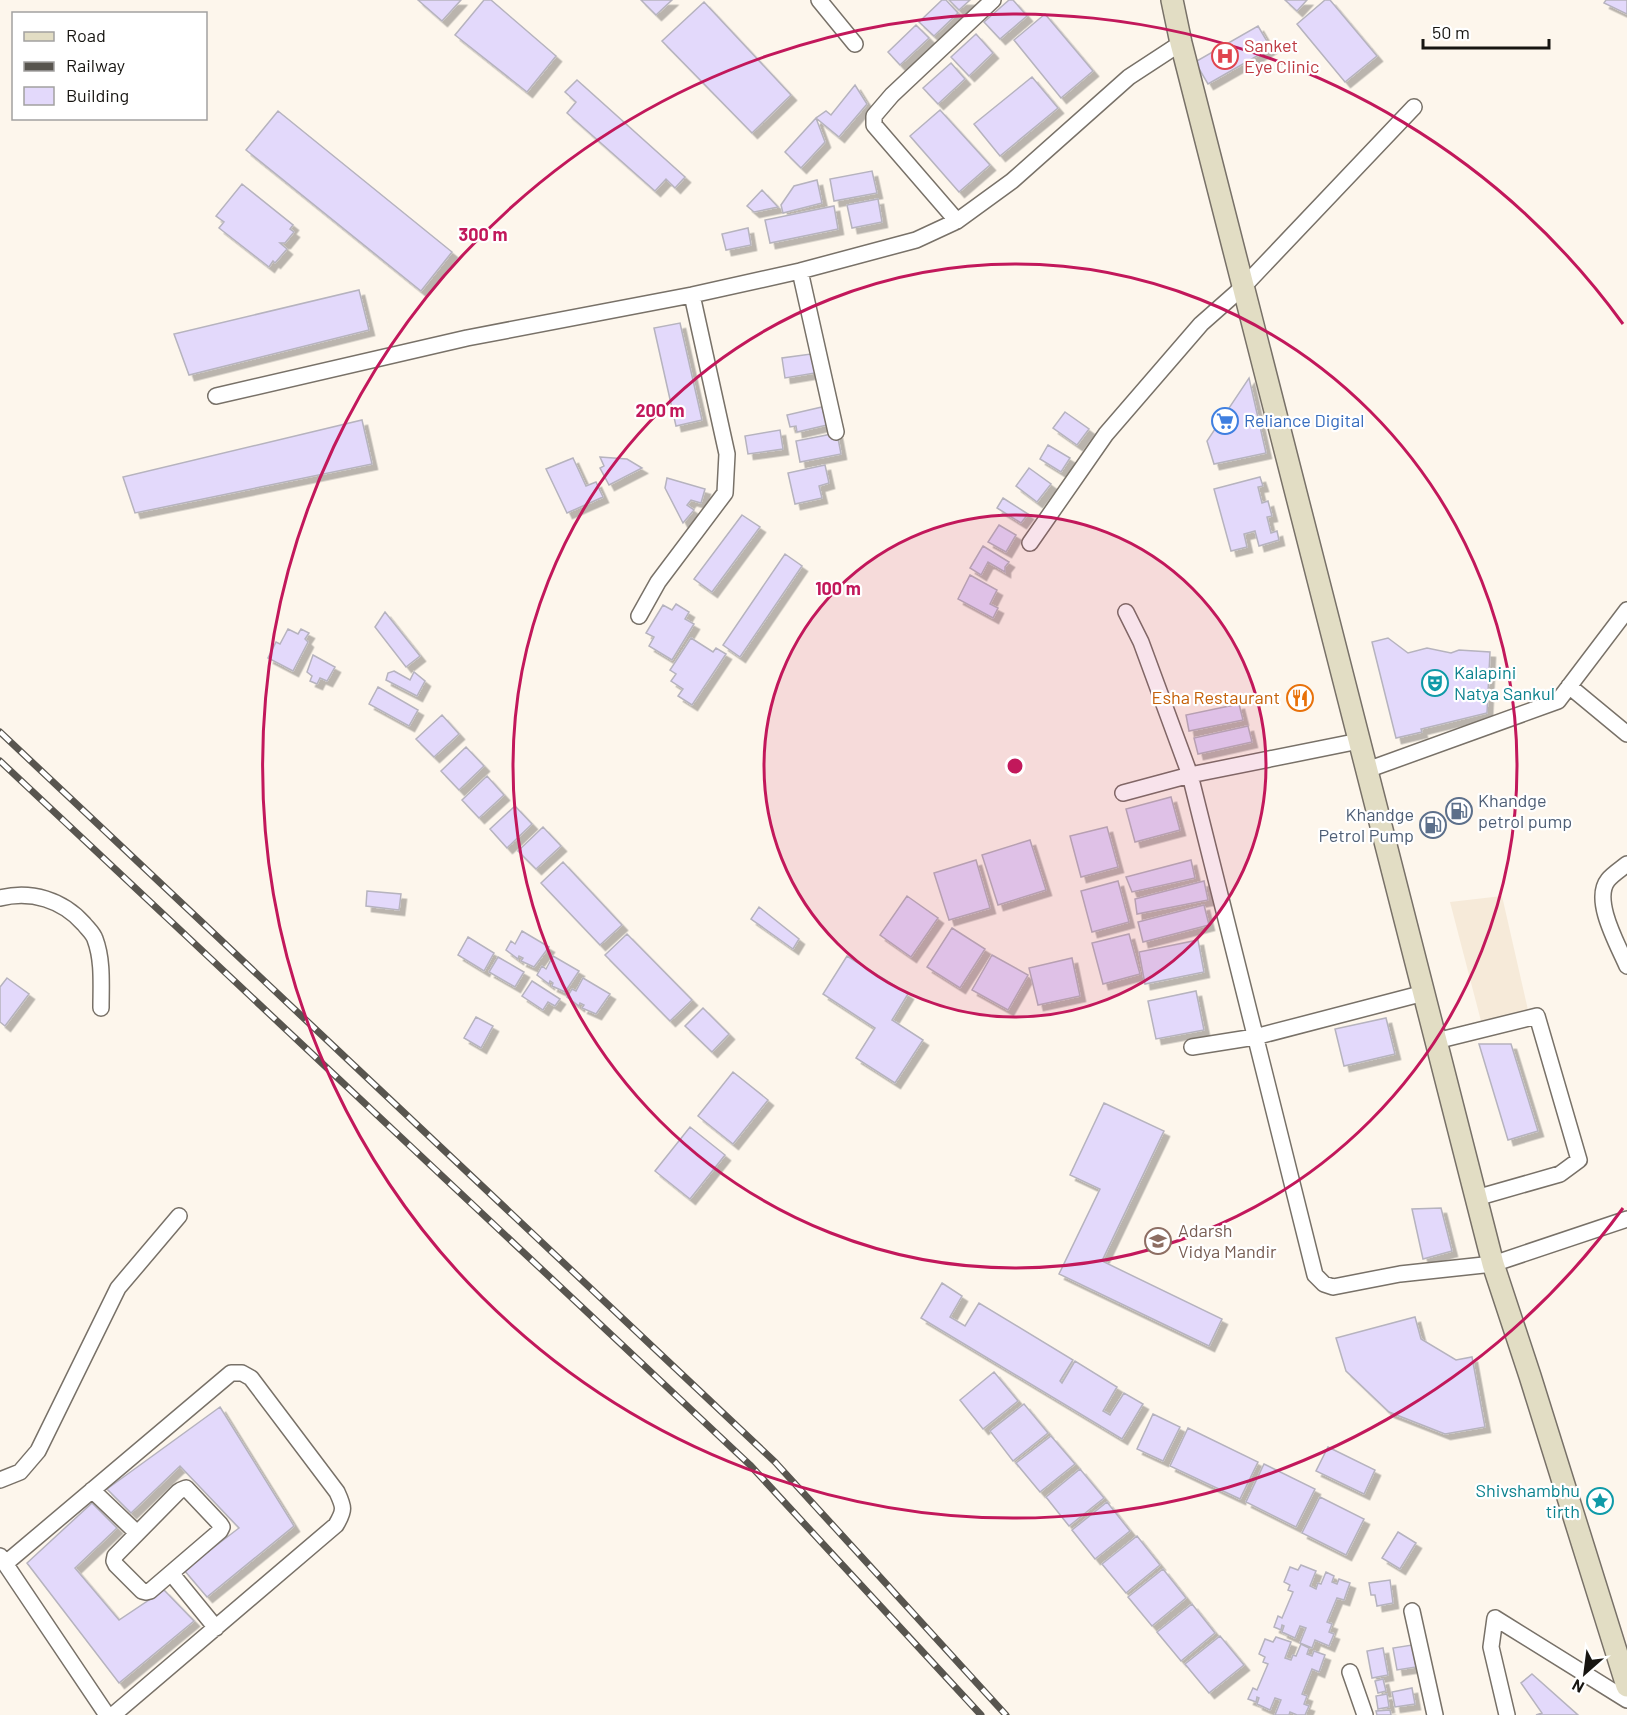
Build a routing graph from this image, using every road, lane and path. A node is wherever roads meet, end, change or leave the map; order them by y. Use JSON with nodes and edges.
{"nodes":[{"id":1,"x":819,"y":0,"type":"edge"},
{"id":2,"x":993,"y":0,"type":"edge"},
{"id":3,"x":1172,"y":0,"type":"edge"},
{"id":4,"x":1181,"y":43,"type":"junction"},
{"id":5,"x":855,"y":44,"type":"dead end"},
{"id":6,"x":1414,"y":107,"type":"dead end"},
{"id":7,"x":957,"y":220,"type":"junction"},
{"id":8,"x":800,"y":271,"type":"junction"},
{"id":9,"x":1244,"y":286,"type":"junction"},
{"id":10,"x":692,"y":296,"type":"junction"},
{"id":11,"x":216,"y":396,"type":"dead end"},
{"id":12,"x":836,"y":432,"type":"dead end"},
{"id":13,"x":1030,"y":543,"type":"dead end"},
{"id":14,"x":1627,"y":610,"type":"edge"},
{"id":15,"x":1126,"y":612,"type":"dead end"},
{"id":16,"x":639,"y":616,"type":"dead end"},
{"id":17,"x":1569,"y":686,"type":"junction"},
{"id":18,"x":1627,"y":734,"type":"edge"},
{"id":19,"x":1359,"y":741,"type":"junction"},
{"id":20,"x":1367,"y":770,"type":"junction"},
{"id":21,"x":1190,"y":775,"type":"junction"},
{"id":22,"x":1123,"y":793,"type":"dead end"},
{"id":23,"x":1627,"y":864,"type":"edge"},
{"id":24,"x":0,"y":898,"type":"edge"},
{"id":25,"x":1627,"y":966,"type":"edge"},
{"id":26,"x":1424,"y":993,"type":"junction"},
{"id":27,"x":101,"y":1008,"type":"dead end"},
{"id":28,"x":1255,"y":1036,"type":"junction"},
{"id":29,"x":1436,"y":1041,"type":"junction"},
{"id":30,"x":1192,"y":1047,"type":"dead end"},
{"id":31,"x":1476,"y":1198,"type":"junction"},
{"id":32,"x":178,"y":1216,"type":"dead end"},
{"id":33,"x":1627,"y":1219,"type":"edge"},
{"id":34,"x":1493,"y":1264,"type":"junction"},
{"id":35,"x":0,"y":1479,"type":"edge"},
{"id":36,"x":92,"y":1490,"type":"junction"},
{"id":37,"x":137,"y":1533,"type":"junction"},
{"id":38,"x":3,"y":1559,"type":"edge"},
{"id":39,"x":171,"y":1573,"type":"junction"},
{"id":40,"x":1412,"y":1611,"type":"dead end"},
{"id":41,"x":216,"y":1628,"type":"junction"},
{"id":42,"x":1350,"y":1672,"type":"dead end"},
{"id":43,"x":1627,"y":1686,"type":"edge"},
{"id":44,"x":1627,"y":1700,"type":"edge"},
{"id":45,"x":107,"y":1715,"type":"edge"},
{"id":46,"x":113,"y":1715,"type":"edge"},
{"id":47,"x":1365,"y":1715,"type":"edge"},
{"id":48,"x":1435,"y":1715,"type":"edge"},
{"id":49,"x":1507,"y":1715,"type":"edge"}],
"edges":[{"from":1,"to":5,"type":"street"},
{"from":2,"to":7,"type":"street"},
{"from":3,"to":4,"type":"main road"},
{"from":4,"to":7,"type":"street"},
{"from":4,"to":9,"type":"main road"},
{"from":6,"to":9,"type":"street"},
{"from":7,"to":8,"type":"street"},
{"from":8,"to":10,"type":"street"},
{"from":8,"to":12,"type":"street"},
{"from":9,"to":13,"type":"street"},
{"from":9,"to":19,"type":"main road"},
{"from":10,"to":11,"type":"street"},
{"from":10,"to":16,"type":"street"},
{"from":14,"to":17,"type":"street"},
{"from":15,"to":21,"type":"street"},
{"from":17,"to":18,"type":"street"},
{"from":17,"to":20,"type":"street"},
{"from":19,"to":20,"type":"main road"},
{"from":19,"to":21,"type":"street"},
{"from":20,"to":26,"type":"main road"},
{"from":21,"to":22,"type":"street"},
{"from":21,"to":28,"type":"street"},
{"from":23,"to":25,"type":"street"},
{"from":24,"to":27,"type":"street"},
{"from":26,"to":28,"type":"street"},
{"from":26,"to":29,"type":"main road"},
{"from":28,"to":30,"type":"street"},
{"from":28,"to":34,"type":"street"},
{"from":29,"to":31,"type":"main road"},
{"from":29,"to":31,"type":"street"},
{"from":31,"to":34,"type":"main road"},
{"from":32,"to":35,"type":"street"},
{"from":33,"to":34,"type":"street"},
{"from":34,"to":43,"type":"main road"},
{"from":36,"to":37,"type":"street"},
{"from":36,"to":38,"type":"street"},
{"from":36,"to":41,"type":"street"},
{"from":37,"to":39,"type":"street"},
{"from":37,"to":39,"type":"street"},
{"from":38,"to":45,"type":"street"},
{"from":39,"to":41,"type":"street"},
{"from":40,"to":48,"type":"street"},
{"from":41,"to":46,"type":"street"},
{"from":42,"to":47,"type":"street"},
{"from":44,"to":49,"type":"street"}]}
